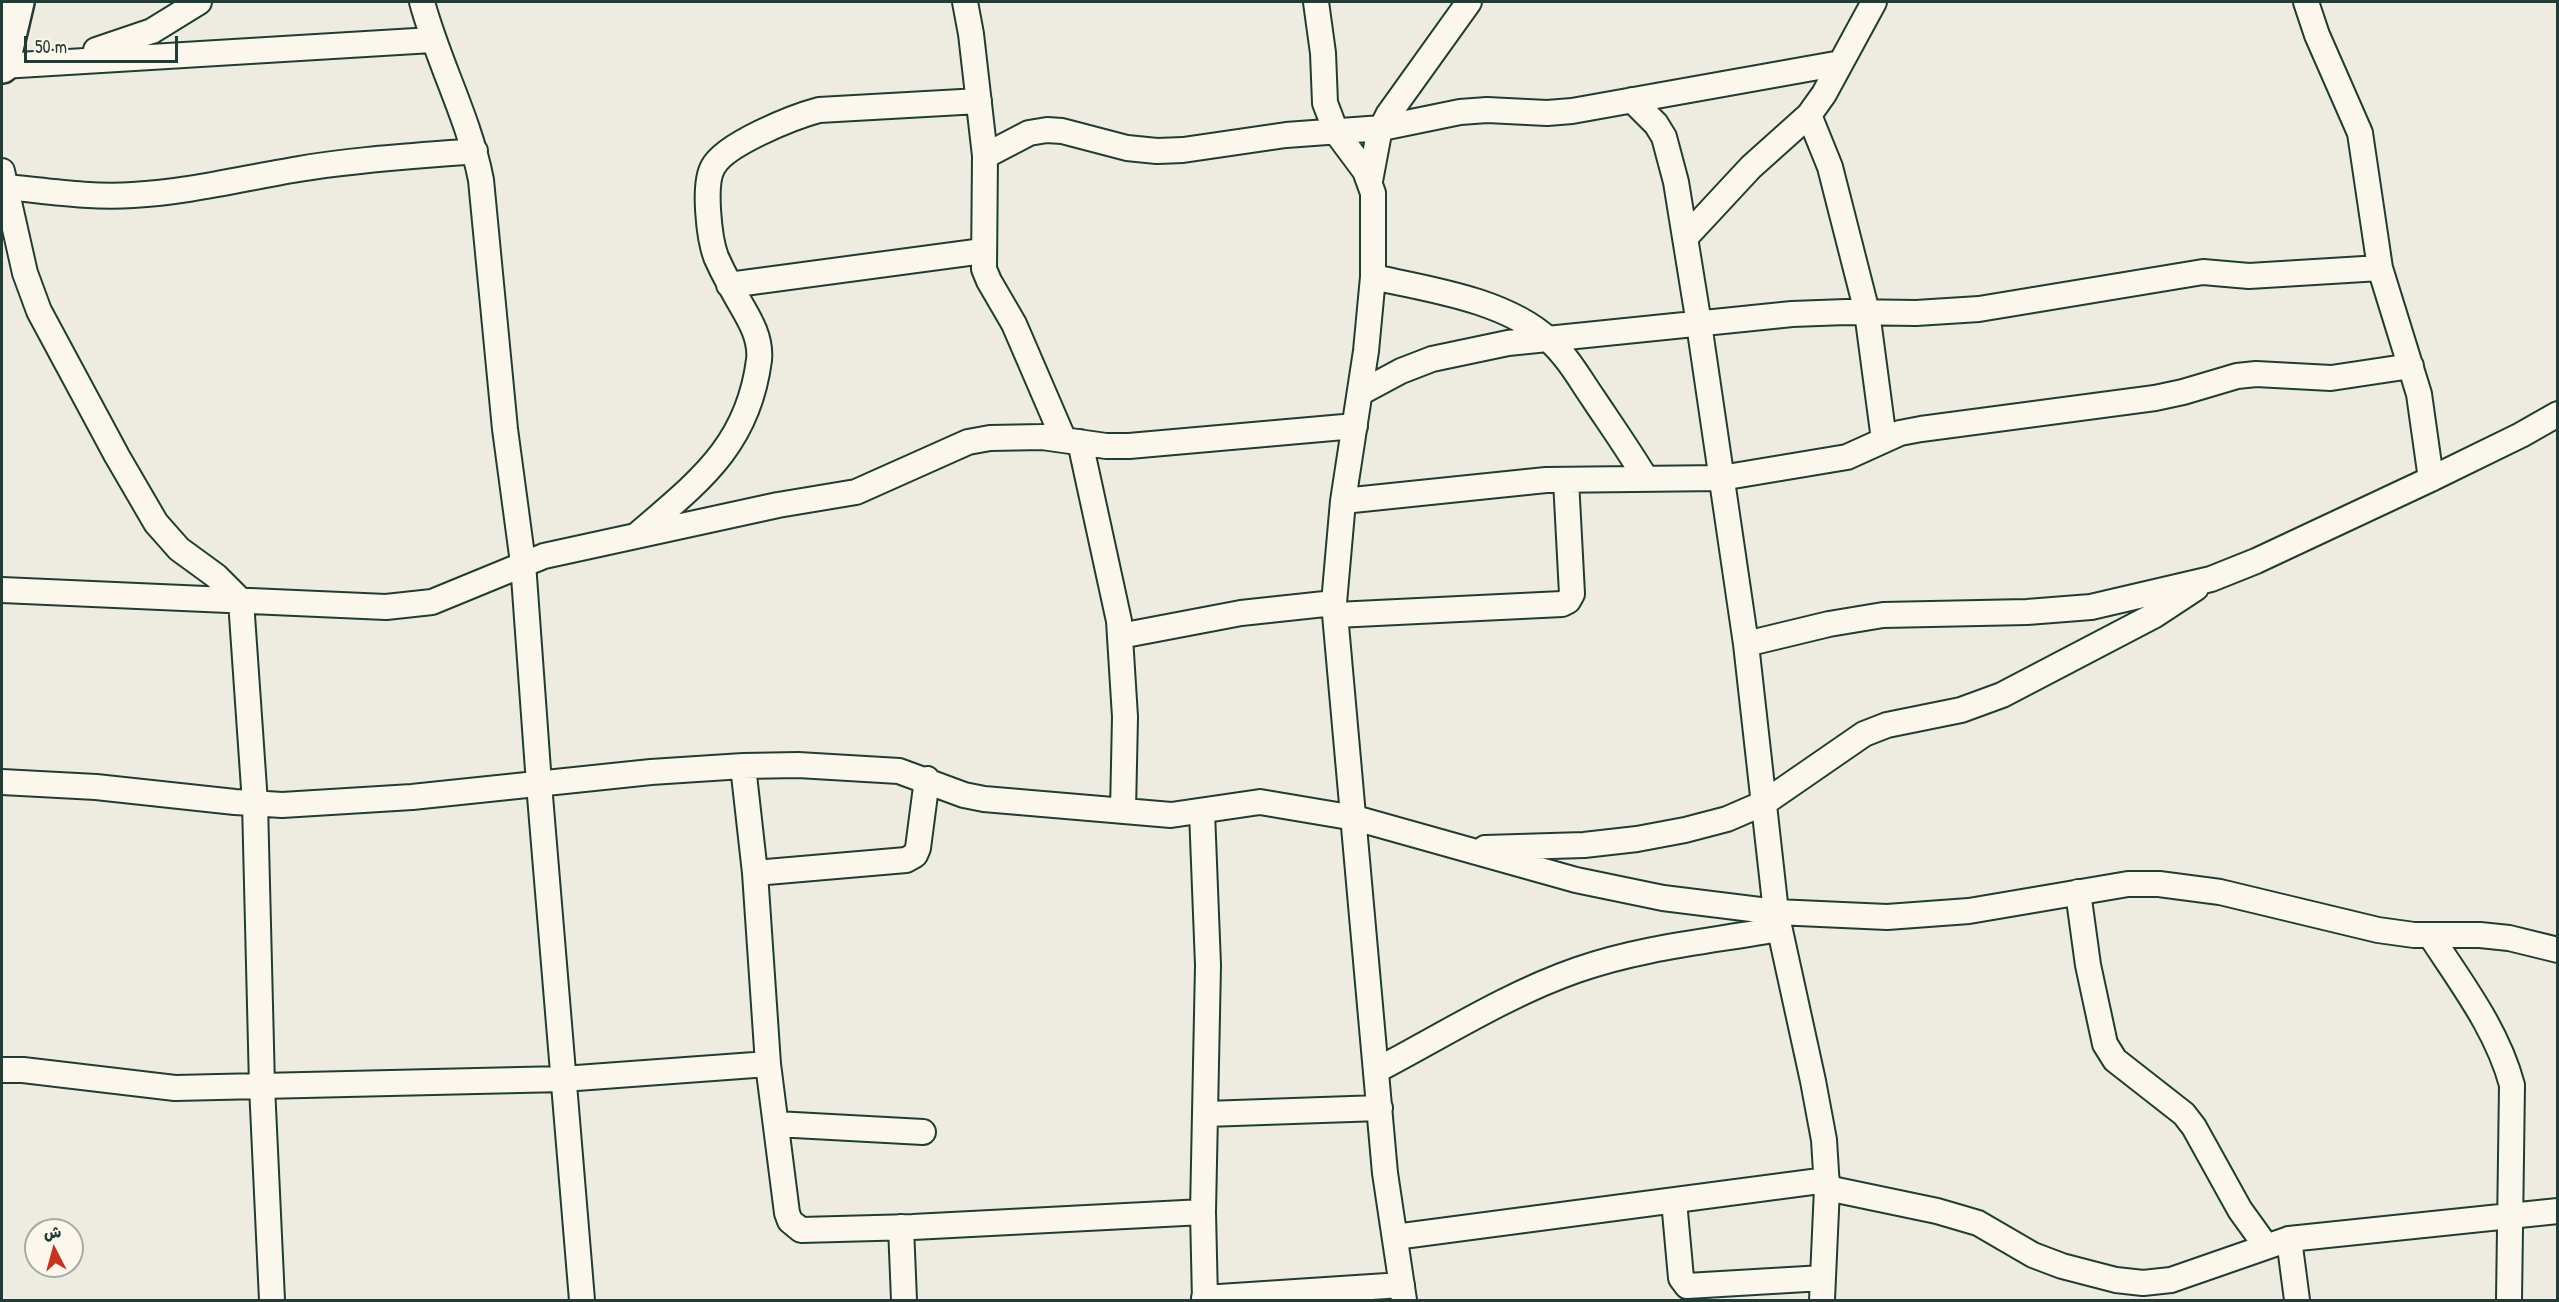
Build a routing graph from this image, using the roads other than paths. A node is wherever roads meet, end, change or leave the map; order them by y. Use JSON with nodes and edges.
{"nodes":[{"id":1,"x":199,"y":2,"type":"edge"},
{"id":2,"x":422,"y":2,"type":"edge"},
{"id":3,"x":965,"y":2,"type":"edge"},
{"id":4,"x":1316,"y":2,"type":"edge"},
{"id":5,"x":1469,"y":2,"type":"edge"},
{"id":6,"x":1874,"y":2,"type":"edge"},
{"id":7,"x":2306,"y":2,"type":"edge"},
{"id":8,"x":11,"y":8,"type":"edge"},
{"id":9,"x":432,"y":40,"type":"junction"},
{"id":10,"x":62,"y":61,"type":"junction"},
{"id":11,"x":1841,"y":63,"type":"junction"},
{"id":12,"x":2,"y":66,"type":"edge"},
{"id":13,"x":979,"y":100,"type":"junction"},
{"id":14,"x":1632,"y":100,"type":"junction"},
{"id":15,"x":1809,"y":115,"type":"junction"},
{"id":16,"x":1382,"y":128,"type":"junction"},
{"id":17,"x":1336,"y":132,"type":"junction"},
{"id":18,"x":476,"y":151,"type":"junction"},
{"id":19,"x":985,"y":156,"type":"junction"},
{"id":20,"x":4,"y":179,"type":"edge"},
{"id":21,"x":1370,"y":181,"type":"junction"},
{"id":22,"x":1685,"y":238,"type":"junction"},
{"id":23,"x":983,"y":251,"type":"junction"},
{"id":24,"x":2380,"y":268,"type":"junction"},
{"id":25,"x":1373,"y":277,"type":"junction"},
{"id":26,"x":729,"y":285,"type":"junction"},
{"id":27,"x":1867,"y":312,"type":"junction"},
{"id":28,"x":1699,"y":324,"type":"junction"},
{"id":29,"x":1549,"y":339,"type":"junction"},
{"id":30,"x":2411,"y":366,"type":"junction"},
{"id":31,"x":1360,"y":393,"type":"junction"},
{"id":32,"x":2558,"y":414,"type":"edge"},
{"id":33,"x":1355,"y":426,"type":"junction"},
{"id":34,"x":1884,"y":440,"type":"junction"},
{"id":35,"x":1072,"y":441,"type":"junction"},
{"id":36,"x":1721,"y":478,"type":"junction"},
{"id":37,"x":1646,"y":479,"type":"junction"},
{"id":38,"x":2431,"y":479,"type":"junction"},
{"id":39,"x":1566,"y":480,"type":"junction"},
{"id":40,"x":1343,"y":501,"type":"junction"},
{"id":41,"x":637,"y":536,"type":"junction"},
{"id":42,"x":523,"y":563,"type":"junction"},
{"id":43,"x":2211,"y":579,"type":"junction"},
{"id":44,"x":2,"y":590,"type":"edge"},
{"id":45,"x":241,"y":601,"type":"junction"},
{"id":46,"x":1335,"y":609,"type":"junction"},
{"id":47,"x":1120,"y":636,"type":"junction"},
{"id":48,"x":1746,"y":644,"type":"junction"},
{"id":49,"x":743,"y":765,"type":"junction"},
{"id":50,"x":927,"y":779,"type":"junction"},
{"id":51,"x":2,"y":782,"type":"edge"},
{"id":52,"x":539,"y":784,"type":"junction"},
{"id":53,"x":255,"y":803,"type":"junction"},
{"id":54,"x":1764,"y":803,"type":"junction"},
{"id":55,"x":1123,"y":811,"type":"junction"},
{"id":56,"x":1202,"y":812,"type":"junction"},
{"id":57,"x":1355,"y":818,"type":"junction"},
{"id":58,"x":1459,"y":848,"type":"junction"},
{"id":59,"x":755,"y":873,"type":"junction"},
{"id":60,"x":2078,"y":892,"type":"junction"},
{"id":61,"x":1777,"y":920,"type":"junction"},
{"id":62,"x":2430,"y":935,"type":"junction"},
{"id":63,"x":2558,"y":950,"type":"edge"},
{"id":64,"x":768,"y":1064,"type":"junction"},
{"id":65,"x":2,"y":1070,"type":"edge"},
{"id":66,"x":1377,"y":1070,"type":"junction"},
{"id":67,"x":563,"y":1079,"type":"junction"},
{"id":68,"x":262,"y":1086,"type":"junction"},
{"id":69,"x":1380,"y":1108,"type":"junction"},
{"id":70,"x":1206,"y":1114,"type":"junction"},
{"id":71,"x":776,"y":1124,"type":"junction"},
{"id":72,"x":923,"y":1132,"type":"dead end"},
{"id":73,"x":1827,"y":1184,"type":"junction"},
{"id":74,"x":1674,"y":1201,"type":"junction"},
{"id":75,"x":2558,"y":1211,"type":"edge"},
{"id":76,"x":1203,"y":1212,"type":"junction"},
{"id":77,"x":2510,"y":1215,"type":"junction"},
{"id":78,"x":901,"y":1227,"type":"junction"},
{"id":79,"x":1395,"y":1238,"type":"junction"},
{"id":80,"x":2277,"y":1243,"type":"junction"},
{"id":81,"x":1822,"y":1289,"type":"edge"},
{"id":82,"x":1403,"y":1293,"type":"edge"},
{"id":83,"x":1204,"y":1299,"type":"edge"},
{"id":84,"x":272,"y":1300,"type":"edge"},
{"id":85,"x":582,"y":1300,"type":"edge"},
{"id":86,"x":904,"y":1300,"type":"edge"},
{"id":87,"x":2297,"y":1300,"type":"edge"},
{"id":88,"x":2509,"y":1300,"type":"edge"}],
"edges":[{"from":1,"to":10,"type":"street"},
{"from":2,"to":9,"type":"street"},
{"from":3,"to":13,"type":"street"},
{"from":4,"to":17,"type":"street"},
{"from":5,"to":16,"type":"street"},
{"from":6,"to":11,"type":"street"},
{"from":7,"to":24,"type":"street"},
{"from":8,"to":12,"type":"street"},
{"from":9,"to":10,"type":"street"},
{"from":9,"to":18,"type":"street"},
{"from":10,"to":12,"type":"street"},
{"from":11,"to":14,"type":"street"},
{"from":11,"to":15,"type":"street"},
{"from":13,"to":19,"type":"street"},
{"from":13,"to":26,"type":"street"},
{"from":14,"to":16,"type":"street"},
{"from":14,"to":22,"type":"street"},
{"from":15,"to":22,"type":"street"},
{"from":15,"to":27,"type":"street"},
{"from":16,"to":17,"type":"street"},
{"from":16,"to":21,"type":"street"},
{"from":17,"to":19,"type":"street"},
{"from":17,"to":21,"type":"street"},
{"from":18,"to":20,"type":"street"},
{"from":18,"to":42,"type":"street"},
{"from":19,"to":23,"type":"street"},
{"from":20,"to":45,"type":"street"},
{"from":21,"to":25,"type":"street"},
{"from":22,"to":28,"type":"street"},
{"from":23,"to":26,"type":"street"},
{"from":23,"to":35,"type":"street"},
{"from":24,"to":27,"type":"street"},
{"from":24,"to":30,"type":"street"},
{"from":25,"to":29,"type":"street"},
{"from":25,"to":31,"type":"street"},
{"from":26,"to":41,"type":"street"},
{"from":27,"to":28,"type":"street"},
{"from":27,"to":34,"type":"street"},
{"from":28,"to":29,"type":"street"},
{"from":28,"to":36,"type":"street"},
{"from":29,"to":31,"type":"street"},
{"from":29,"to":37,"type":"street"},
{"from":30,"to":34,"type":"street"},
{"from":30,"to":38,"type":"street"},
{"from":31,"to":33,"type":"street"},
{"from":32,"to":38,"type":"street"},
{"from":33,"to":35,"type":"street"},
{"from":33,"to":40,"type":"street"},
{"from":34,"to":36,"type":"street"},
{"from":35,"to":41,"type":"street"},
{"from":35,"to":47,"type":"street"},
{"from":36,"to":37,"type":"street"},
{"from":36,"to":48,"type":"street"},
{"from":37,"to":39,"type":"street"},
{"from":38,"to":43,"type":"street"},
{"from":39,"to":40,"type":"street"},
{"from":39,"to":46,"type":"street"},
{"from":40,"to":46,"type":"street"},
{"from":41,"to":42,"type":"street"},
{"from":42,"to":45,"type":"street"},
{"from":42,"to":52,"type":"street"},
{"from":43,"to":48,"type":"street"},
{"from":43,"to":54,"type":"street"},
{"from":44,"to":45,"type":"street"},
{"from":45,"to":53,"type":"street"},
{"from":46,"to":47,"type":"street"},
{"from":46,"to":57,"type":"street"},
{"from":47,"to":55,"type":"street"},
{"from":48,"to":54,"type":"street"},
{"from":49,"to":50,"type":"street"},
{"from":49,"to":52,"type":"street"},
{"from":49,"to":59,"type":"street"},
{"from":50,"to":55,"type":"street"},
{"from":50,"to":59,"type":"street"},
{"from":51,"to":53,"type":"street"},
{"from":52,"to":53,"type":"street"},
{"from":52,"to":67,"type":"street"},
{"from":53,"to":68,"type":"street"},
{"from":54,"to":58,"type":"street"},
{"from":54,"to":61,"type":"street"},
{"from":55,"to":56,"type":"street"},
{"from":56,"to":57,"type":"street"},
{"from":56,"to":70,"type":"street"},
{"from":57,"to":58,"type":"street"},
{"from":57,"to":66,"type":"street"},
{"from":58,"to":61,"type":"street"},
{"from":59,"to":64,"type":"street"},
{"from":60,"to":61,"type":"street"},
{"from":60,"to":62,"type":"street"},
{"from":60,"to":80,"type":"street"},
{"from":61,"to":66,"type":"street"},
{"from":61,"to":73,"type":"street"},
{"from":62,"to":63,"type":"street"},
{"from":62,"to":77,"type":"street"},
{"from":64,"to":67,"type":"street"},
{"from":64,"to":71,"type":"street"},
{"from":65,"to":68,"type":"street"},
{"from":66,"to":69,"type":"street"},
{"from":67,"to":68,"type":"street"},
{"from":67,"to":85,"type":"street"},
{"from":68,"to":84,"type":"street"},
{"from":69,"to":70,"type":"street"},
{"from":69,"to":79,"type":"street"},
{"from":70,"to":76,"type":"street"},
{"from":71,"to":72,"type":"street"},
{"from":71,"to":78,"type":"street"},
{"from":73,"to":74,"type":"street"},
{"from":73,"to":80,"type":"street"},
{"from":73,"to":81,"type":"street"},
{"from":74,"to":79,"type":"street"},
{"from":74,"to":81,"type":"street"},
{"from":75,"to":77,"type":"street"},
{"from":76,"to":78,"type":"street"},
{"from":76,"to":83,"type":"street"},
{"from":77,"to":80,"type":"street"},
{"from":77,"to":88,"type":"street"},
{"from":78,"to":86,"type":"street"},
{"from":79,"to":82,"type":"street"},
{"from":80,"to":87,"type":"street"},
{"from":82,"to":83,"type":"street"}]}
